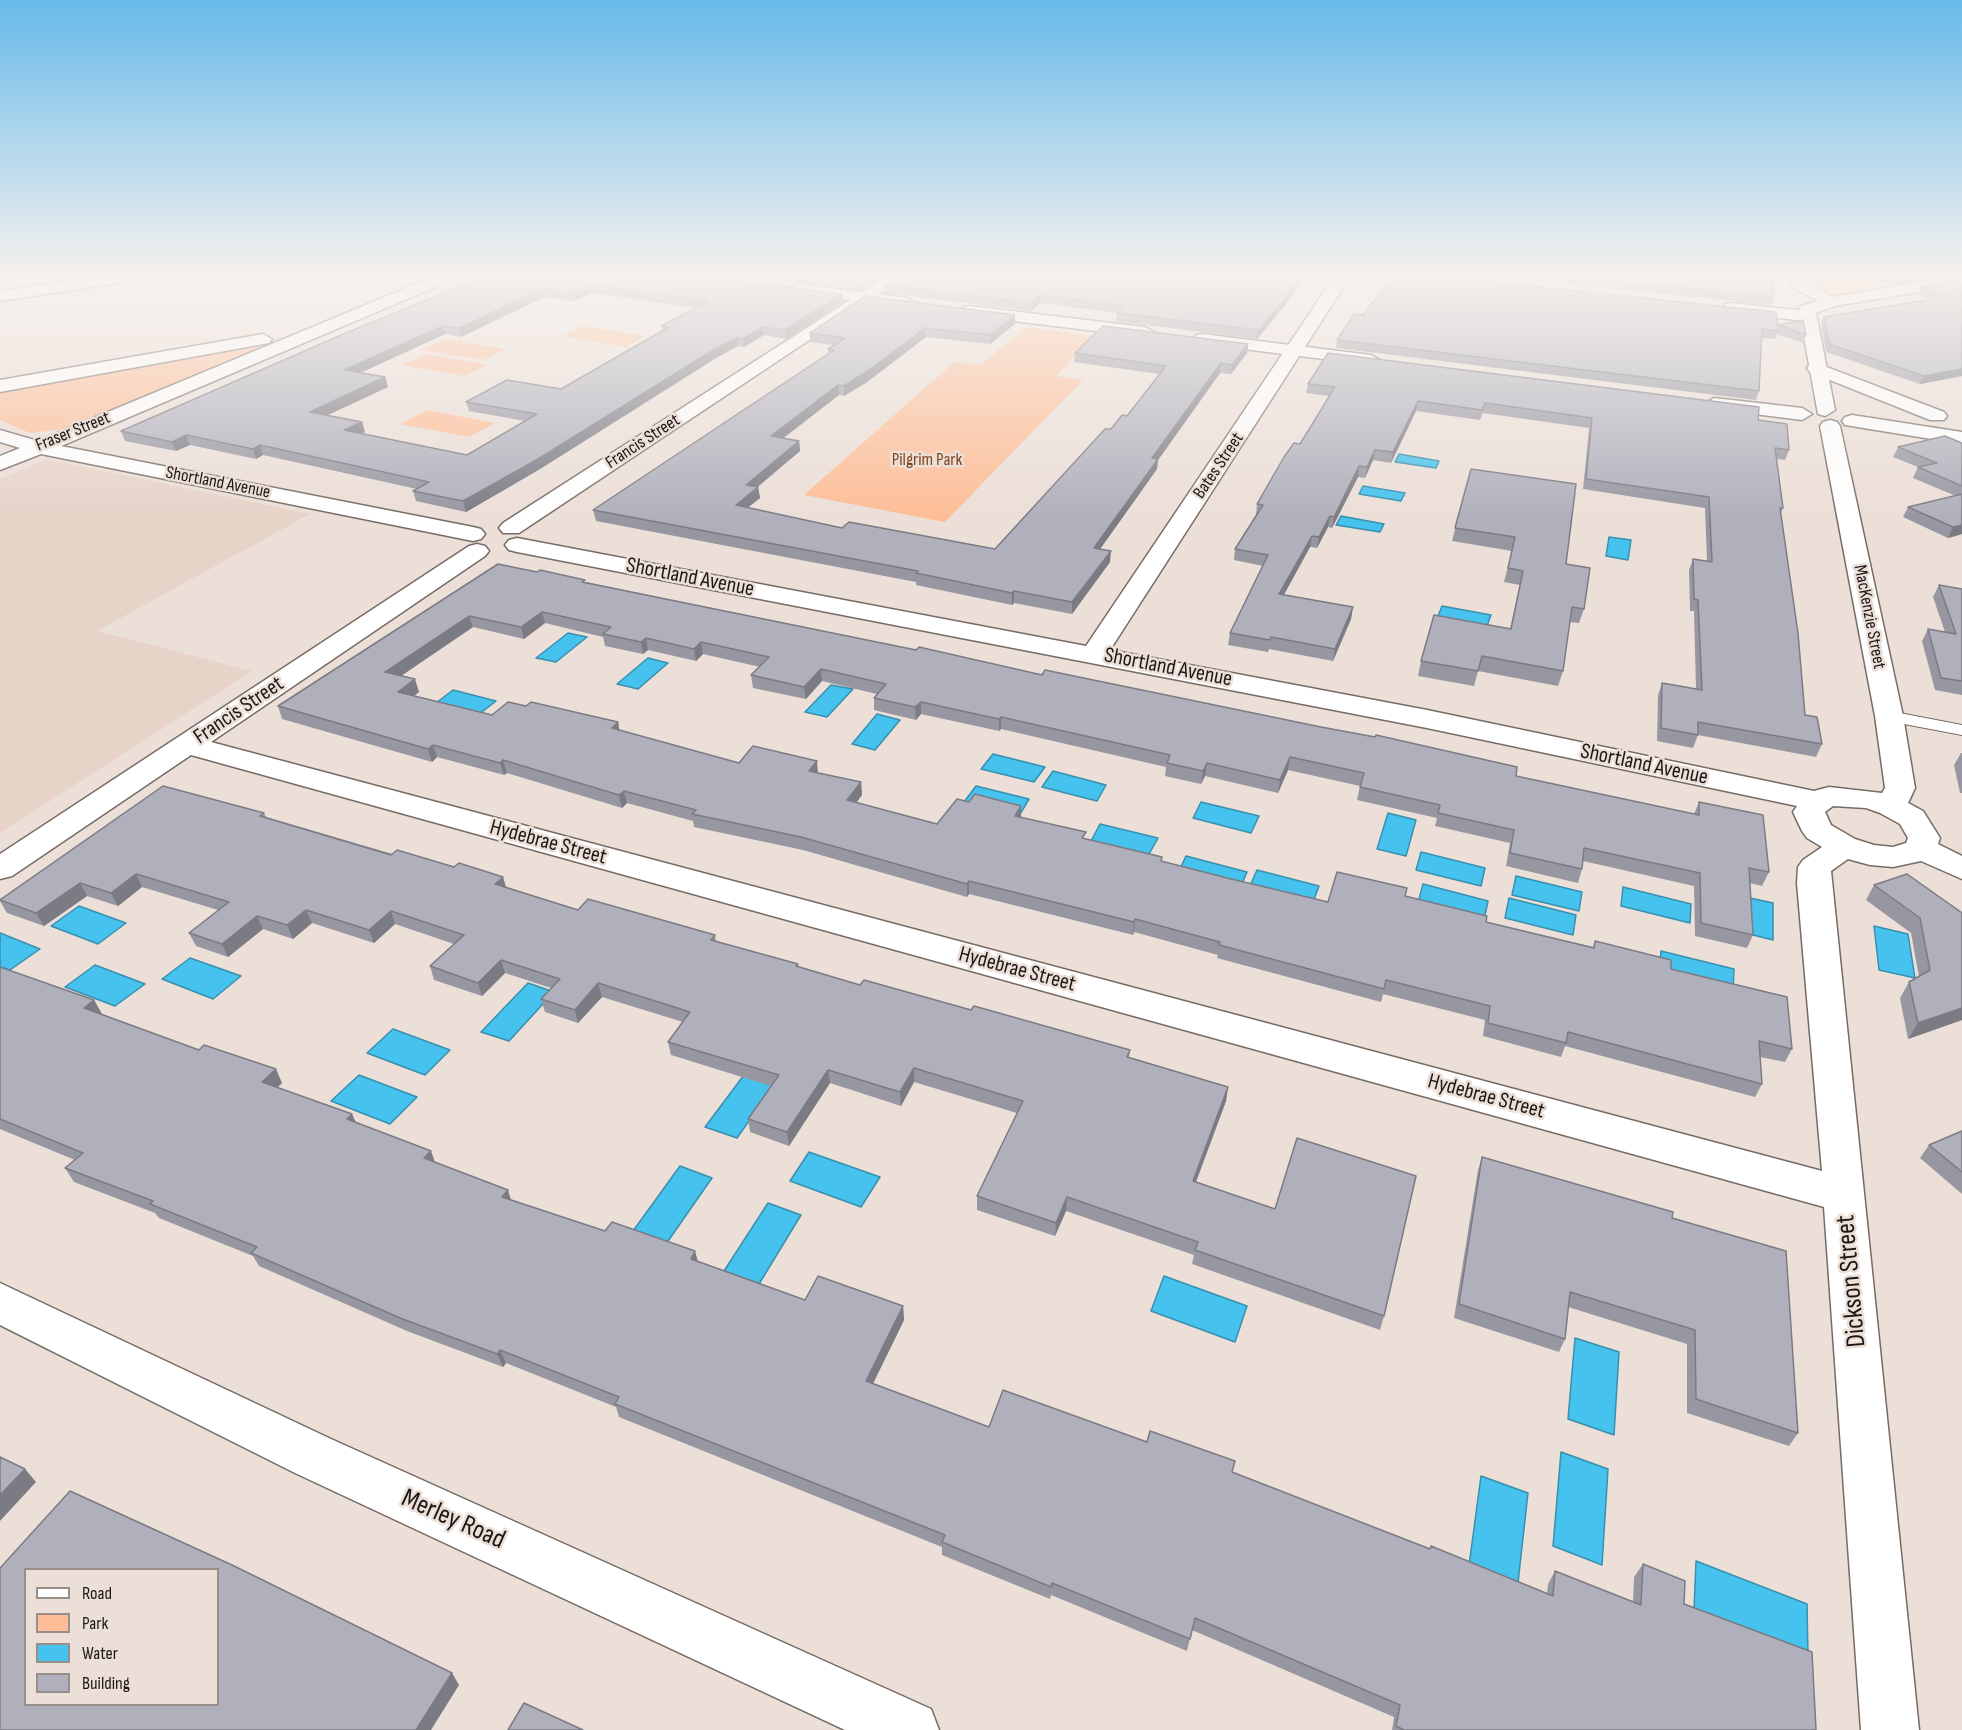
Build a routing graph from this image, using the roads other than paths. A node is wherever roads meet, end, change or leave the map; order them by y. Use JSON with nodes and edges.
{"nodes":[{"id":1,"x":166,"y":358,"type":"edge"},
{"id":2,"x":252,"y":358,"type":"edge"},
{"id":3,"x":776,"y":358,"type":"edge"},
{"id":4,"x":1292,"y":358,"type":"edge"},
{"id":5,"x":1349,"y":358,"type":"edge"},
{"id":6,"x":1814,"y":358,"type":"edge"},
{"id":7,"x":1390,"y":363,"type":"edge"},
{"id":8,"x":1816,"y":368,"type":"junction"},
{"id":9,"x":0,"y":386,"type":"edge"},
{"id":10,"x":1697,"y":401,"type":"edge"},
{"id":11,"x":1937,"y":416,"type":"dead end"},
{"id":12,"x":1836,"y":419,"type":"junction"},
{"id":13,"x":0,"y":436,"type":"edge"},
{"id":14,"x":1962,"y":438,"type":"edge"},
{"id":15,"x":37,"y":447,"type":"junction"},
{"id":16,"x":0,"y":464,"type":"edge"},
{"id":17,"x":514,"y":536,"type":"junction"},
{"id":18,"x":475,"y":542,"type":"junction"},
{"id":19,"x":1094,"y":654,"type":"junction"},
{"id":20,"x":1889,"y":716,"type":"junction"},
{"id":21,"x":1962,"y":730,"type":"edge"},
{"id":22,"x":189,"y":745,"type":"junction"},
{"id":23,"x":1817,"y":801,"type":"junction"},
{"id":24,"x":1891,"y":806,"type":"junction"},
{"id":25,"x":1844,"y":846,"type":"junction"},
{"id":26,"x":1921,"y":848,"type":"junction"},
{"id":27,"x":0,"y":869,"type":"edge"},
{"id":28,"x":1962,"y":869,"type":"edge"},
{"id":29,"x":1845,"y":1195,"type":"junction"},
{"id":30,"x":0,"y":1303,"type":"edge"},
{"id":31,"x":909,"y":1730,"type":"edge"},
{"id":32,"x":1890,"y":1730,"type":"edge"}],
"edges":[{"from":1,"to":9,"type":"street"},
{"from":2,"to":15,"type":"street","name":"Fraser Street"},
{"from":3,"to":17,"type":"street","name":"Francis Street"},
{"from":4,"to":19,"type":"street","name":"Bates Street"},
{"from":5,"to":7,"type":"street"},
{"from":6,"to":8,"type":"street","name":"MacKenzie Street"},
{"from":8,"to":11,"type":"street"},
{"from":8,"to":12,"type":"street","name":"MacKenzie Street"},
{"from":10,"to":12,"type":"street"},
{"from":12,"to":14,"type":"street"},
{"from":12,"to":20,"type":"street","name":"MacKenzie Street"},
{"from":13,"to":15,"type":"street","name":"Shortland Avenue"},
{"from":15,"to":16,"type":"street","name":"Fraser Street"},
{"from":15,"to":18,"type":"street","name":"Shortland Avenue"},
{"from":17,"to":18,"type":"street"},
{"from":17,"to":19,"type":"street","name":"Shortland Avenue"},
{"from":18,"to":22,"type":"street","name":"Francis Street"},
{"from":19,"to":23,"type":"street","name":"Shortland Avenue"},
{"from":20,"to":21,"type":"lane"},
{"from":20,"to":24,"type":"street","name":"MacKenzie Street"},
{"from":22,"to":27,"type":"street","name":"Francis Street"},
{"from":22,"to":29,"type":"street","name":"Hydebrae Street"},
{"from":23,"to":24,"type":"street"},
{"from":23,"to":25,"type":"street"},
{"from":24,"to":26,"type":"street"},
{"from":25,"to":26,"type":"street"},
{"from":25,"to":29,"type":"street","name":"Dickson Street"},
{"from":26,"to":28,"type":"street"},
{"from":29,"to":32,"type":"street","name":"Dickson Street"},
{"from":30,"to":31,"type":"street","name":"Merley Road"}]}
